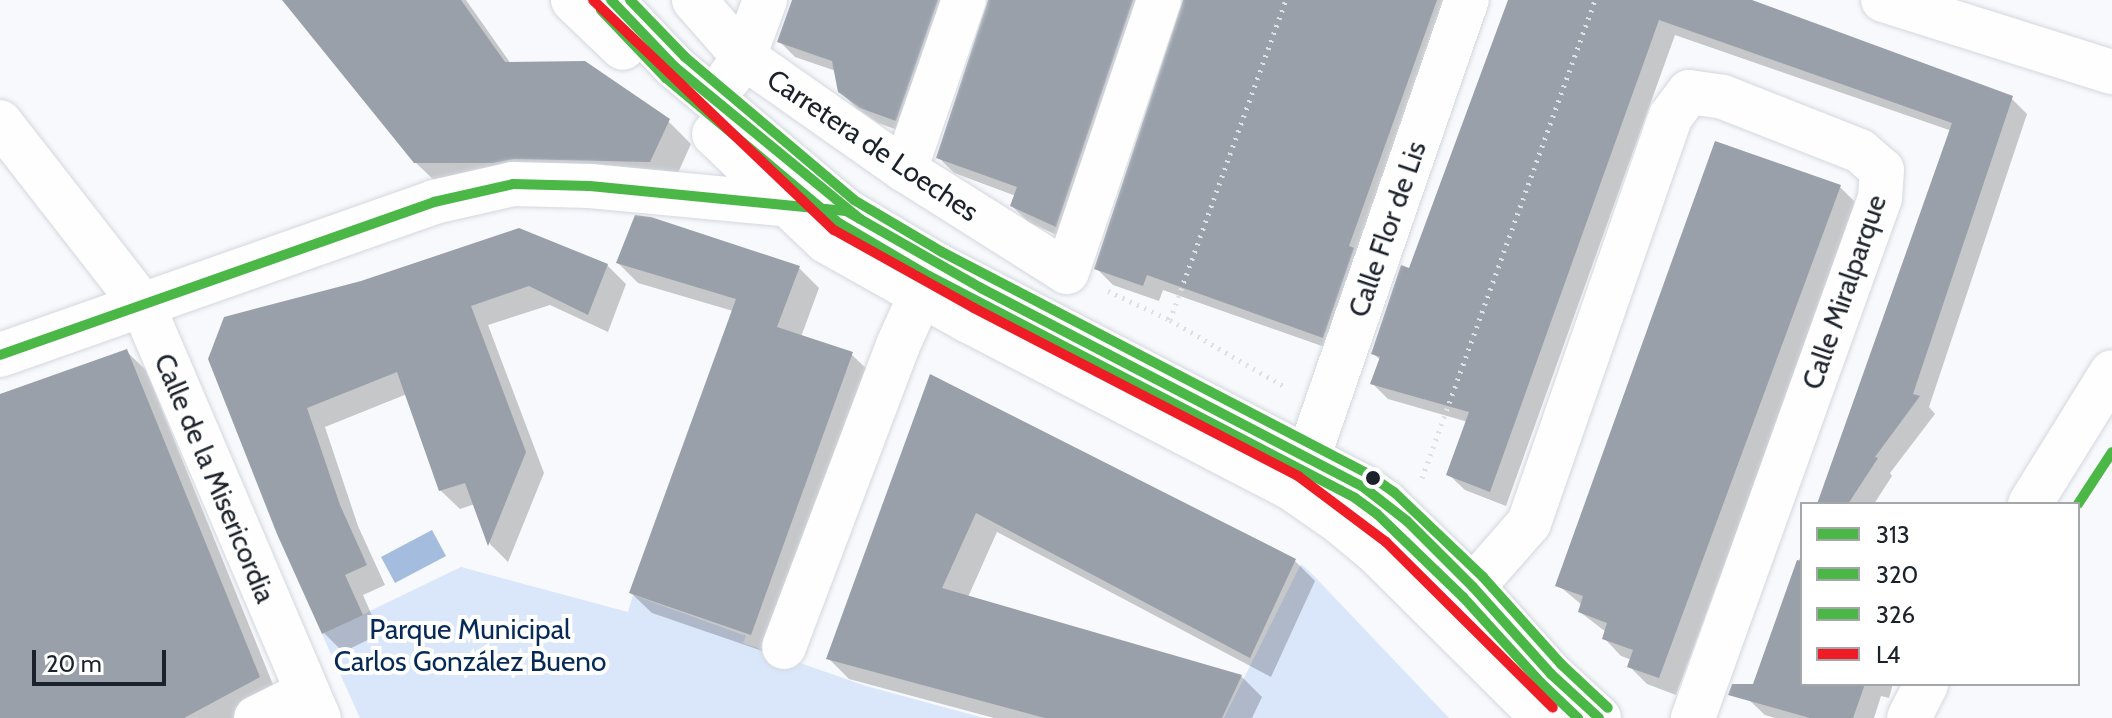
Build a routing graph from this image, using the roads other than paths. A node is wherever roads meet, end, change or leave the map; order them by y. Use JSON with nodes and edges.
{"nodes":[{"id":1,"x":573,"y":0,"type":"edge"},
{"id":2,"x":611,"y":0,"type":"edge"},
{"id":3,"x":694,"y":0,"type":"edge"},
{"id":4,"x":765,"y":0,"type":"edge"},
{"id":5,"x":964,"y":0,"type":"edge"},
{"id":6,"x":1159,"y":0,"type":"edge"},
{"id":7,"x":1467,"y":0,"type":"edge"},
{"id":8,"x":1883,"y":0,"type":"edge"},
{"id":9,"x":744,"y":57,"type":"junction"},
{"id":10,"x":2112,"y":72,"type":"edge"},
{"id":11,"x":706,"y":109,"type":"junction"},
{"id":12,"x":0,"y":122,"type":"edge"},
{"id":13,"x":905,"y":170,"type":"junction"},
{"id":14,"x":787,"y":205,"type":"junction"},
{"id":15,"x":846,"y":211,"type":"junction"},
{"id":16,"x":928,"y":279,"type":"junction"},
{"id":17,"x":143,"y":306,"type":"junction"},
{"id":18,"x":0,"y":355,"type":"edge"},
{"id":19,"x":2112,"y":372,"type":"edge"},
{"id":20,"x":2112,"y":427,"type":"edge"},
{"id":21,"x":1308,"y":458,"type":"junction"},
{"id":22,"x":2031,"y":502,"type":"edge"},
{"id":23,"x":2062,"y":502,"type":"edge"},
{"id":24,"x":1473,"y":587,"type":"junction"},
{"id":25,"x":784,"y":647,"type":"dead end"},
{"id":26,"x":1925,"y":686,"type":"edge"},
{"id":27,"x":1952,"y":686,"type":"edge"},
{"id":28,"x":312,"y":706,"type":"edge"},
{"id":29,"x":256,"y":718,"type":"edge"},
{"id":30,"x":1543,"y":718,"type":"edge"},
{"id":31,"x":1599,"y":718,"type":"edge"},
{"id":32,"x":1693,"y":718,"type":"edge"},
{"id":33,"x":1909,"y":718,"type":"edge"},
{"id":34,"x":1939,"y":718,"type":"edge"}],
"edges":[{"from":1,"to":11,"type":"street","name":"Carretera de Loeches"},
{"from":2,"to":11,"type":"street","name":"Carretera de Loeches"},
{"from":3,"to":9,"type":"street","name":"Carretera de Loeches"},
{"from":4,"to":9,"type":"street"},
{"from":5,"to":13,"type":"street"},
{"from":6,"to":13,"type":"street","name":"Carretera de Loeches"},
{"from":7,"to":21,"type":"street","name":"Calle Flor de Lis"},
{"from":8,"to":10,"type":"street"},
{"from":9,"to":11,"type":"street"},
{"from":9,"to":13,"type":"street","name":"Carretera de Loeches"},
{"from":11,"to":14,"type":"street","name":"Carretera de Loeches"},
{"from":11,"to":15,"type":"street","name":"Carretera de Loeches"},
{"from":12,"to":17,"type":"street","name":"Calle de la Misericordia"},
{"from":14,"to":15,"type":"street"},
{"from":14,"to":16,"type":"street","name":"Carretera de Loeches"},
{"from":14,"to":17,"type":"street"},
{"from":15,"to":16,"type":"street","name":"Carretera de Loeches"},
{"from":16,"to":21,"type":"street","name":"Carretera de Loeches"},
{"from":16,"to":25,"type":"street"},
{"from":16,"to":30,"type":"street","name":"Carretera de Loeches"},
{"from":17,"to":18,"type":"street"},
{"from":17,"to":28,"type":"street","name":"Calle de la Misericordia"},
{"from":19,"to":22,"type":"street"},
{"from":20,"to":23,"type":"street"},
{"from":21,"to":24,"type":"street","name":"Carretera de Loeches"},
{"from":24,"to":31,"type":"street","name":"Carretera de Loeches"},
{"from":24,"to":32,"type":"street","name":"Calle Miralparque"},
{"from":26,"to":33,"type":"street"},
{"from":27,"to":34,"type":"street"},
{"from":28,"to":29,"type":"street"}]}
